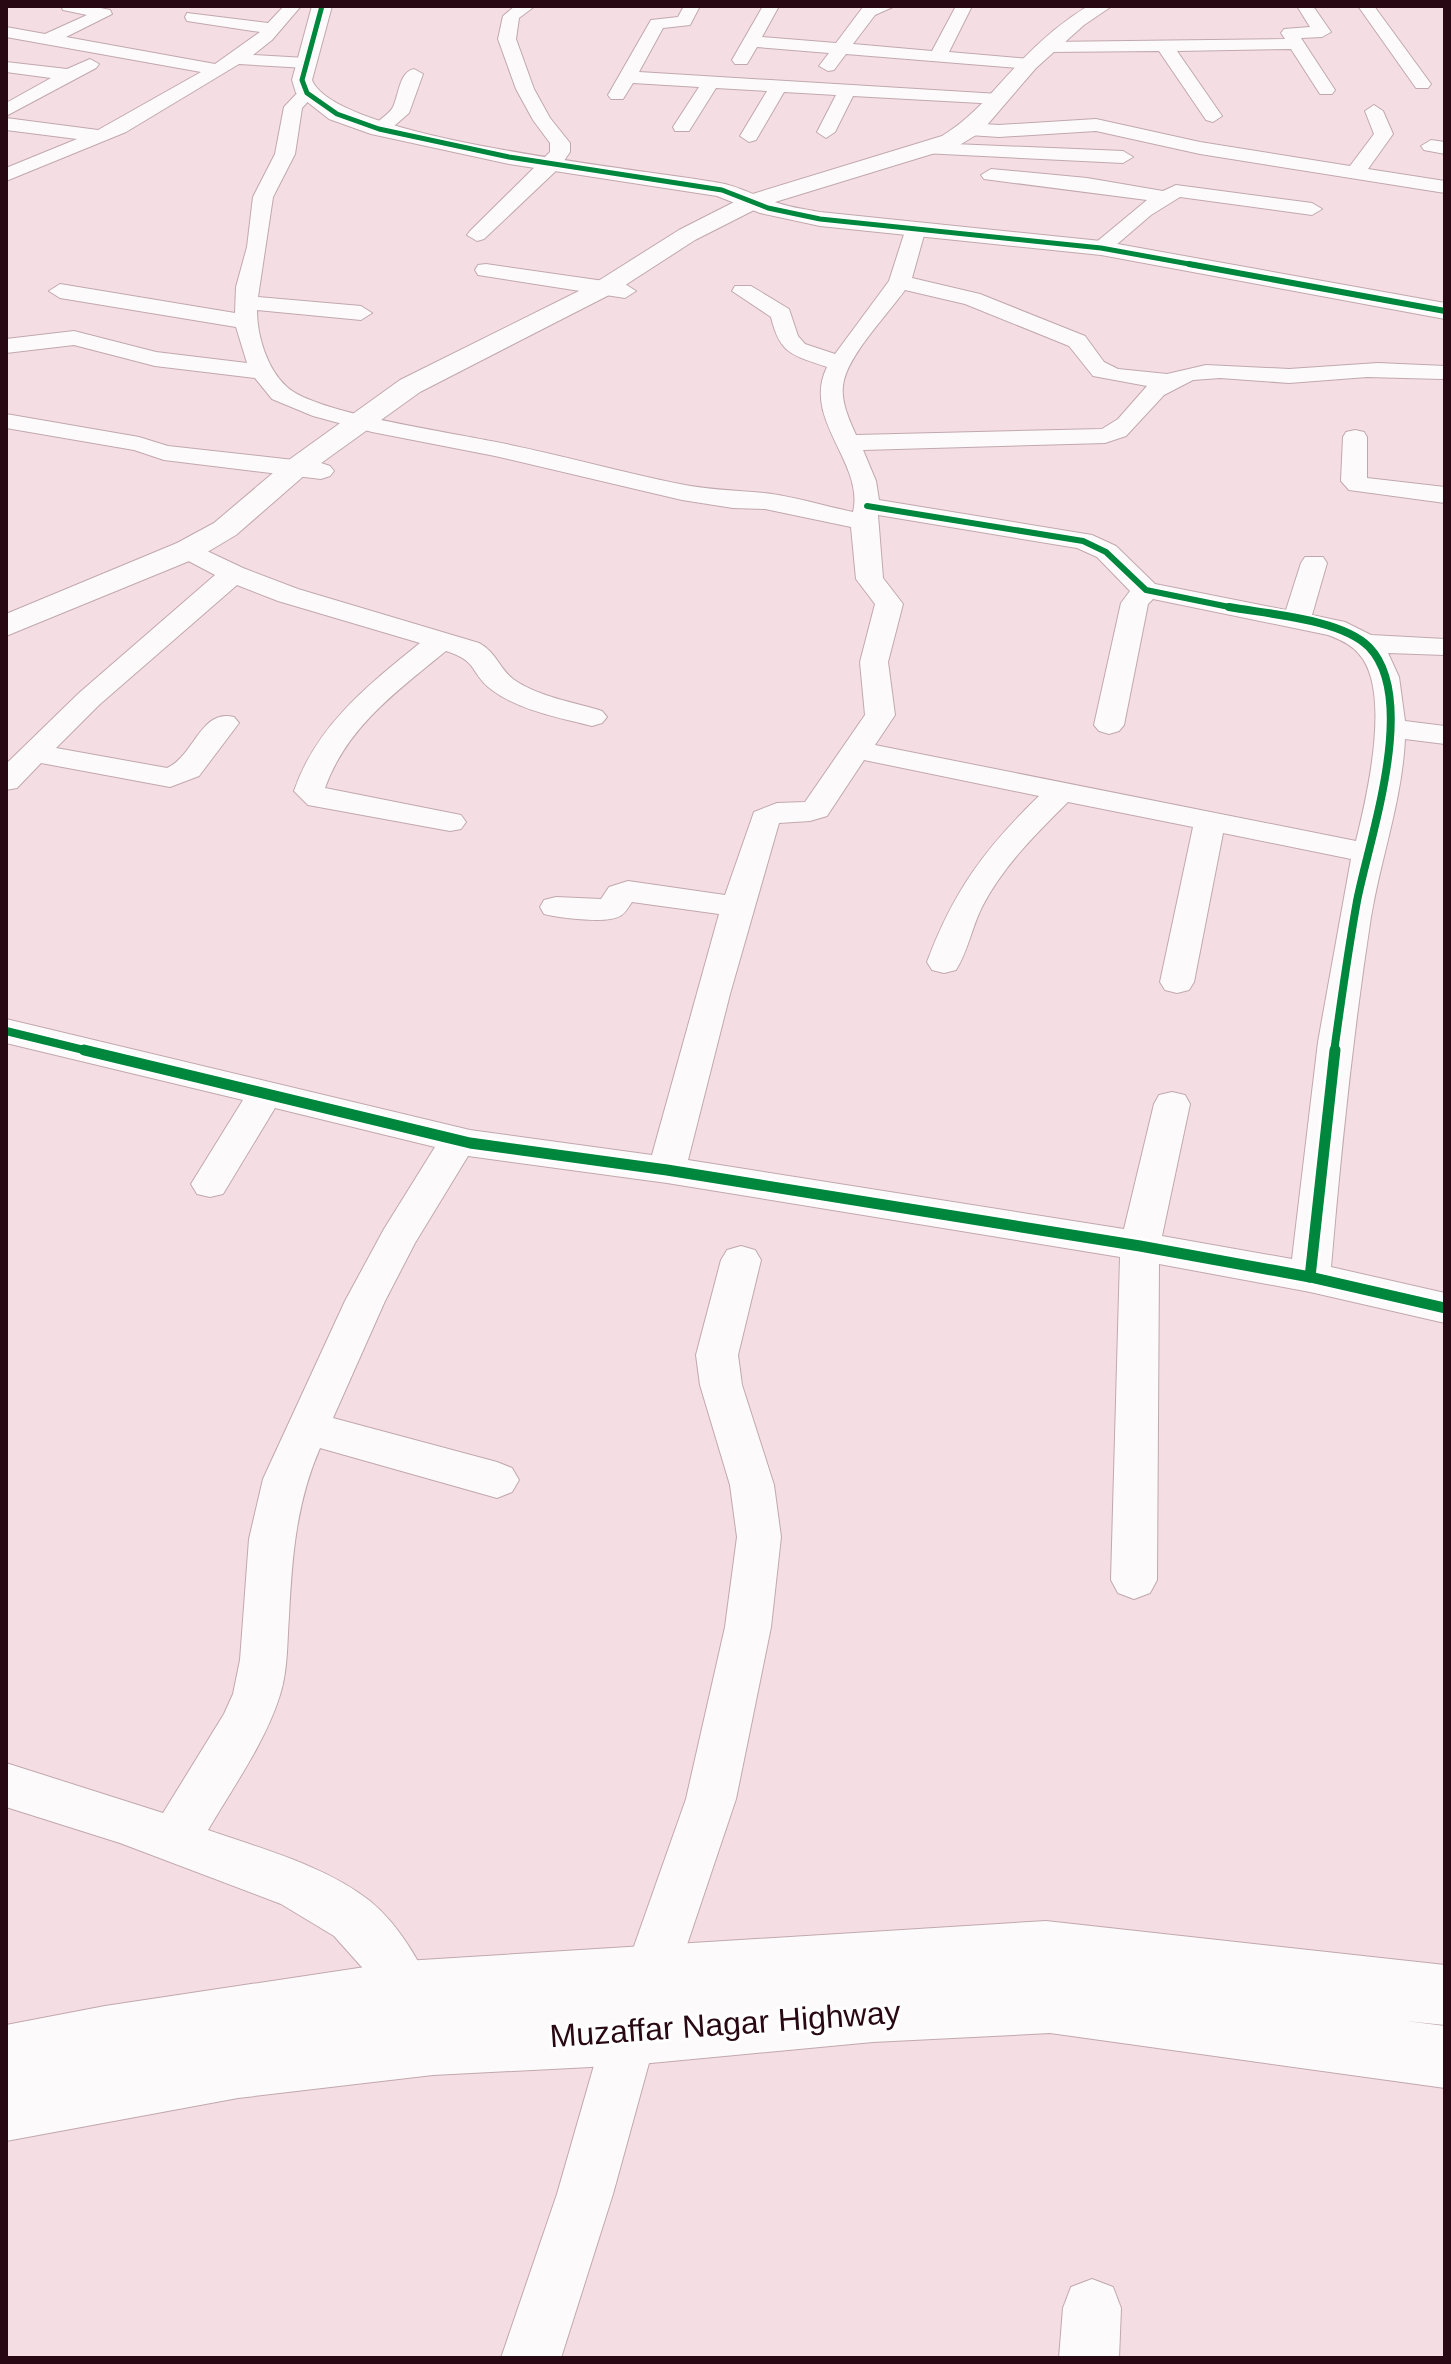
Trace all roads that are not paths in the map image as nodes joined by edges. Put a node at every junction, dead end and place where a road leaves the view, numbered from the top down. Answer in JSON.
{"nodes":[{"id":1,"x":69,"y":6,"type":"edge"},
{"id":2,"x":293,"y":6,"type":"edge"},
{"id":3,"x":322,"y":6,"type":"edge"},
{"id":4,"x":527,"y":6,"type":"edge"},
{"id":5,"x":692,"y":6,"type":"edge"},
{"id":6,"x":771,"y":6,"type":"edge"},
{"id":7,"x":887,"y":6,"type":"edge"},
{"id":8,"x":964,"y":6,"type":"edge"},
{"id":9,"x":1102,"y":6,"type":"edge"},
{"id":10,"x":1305,"y":6,"type":"edge"},
{"id":11,"x":1366,"y":6,"type":"edge"},
{"id":12,"x":193,"y":17,"type":"dead end"},
{"id":13,"x":272,"y":29,"type":"junction"},
{"id":14,"x":6,"y":32,"type":"edge"},
{"id":15,"x":48,"y":39,"type":"junction"},
{"id":16,"x":750,"y":41,"type":"junction"},
{"id":17,"x":1296,"y":44,"type":"junction"},
{"id":18,"x":1164,"y":45,"type":"junction"},
{"id":19,"x":1048,"y":47,"type":"junction"},
{"id":20,"x":841,"y":48,"type":"junction"},
{"id":21,"x":236,"y":59,"type":"junction"},
{"id":22,"x":306,"y":63,"type":"junction"},
{"id":23,"x":90,"y":64,"type":"dead end"},
{"id":24,"x":1029,"y":64,"type":"junction"},
{"id":25,"x":6,"y":67,"type":"edge"},
{"id":26,"x":218,"y":70,"type":"junction"},
{"id":27,"x":925,"y":71,"type":"junction"},
{"id":28,"x":414,"y":74,"type":"dead end"},
{"id":29,"x":70,"y":75,"type":"junction"},
{"id":30,"x":628,"y":77,"type":"junction"},
{"id":31,"x":731,"y":81,"type":"junction"},
{"id":32,"x":710,"y":83,"type":"junction"},
{"id":33,"x":1422,"y":84,"type":"dead end"},
{"id":34,"x":779,"y":85,"type":"junction"},
{"id":35,"x":6,"y":88,"type":"edge"},
{"id":36,"x":812,"y":88,"type":"junction"},
{"id":37,"x":847,"y":90,"type":"junction"},
{"id":38,"x":1326,"y":90,"type":"dead end"},
{"id":39,"x":39,"y":92,"type":"junction"},
{"id":40,"x":307,"y":93,"type":"junction"},
{"id":41,"x":615,"y":98,"type":"dead end"},
{"id":42,"x":999,"y":99,"type":"junction"},
{"id":43,"x":6,"y":110,"type":"edge"},
{"id":44,"x":1374,"y":111,"type":"dead end"},
{"id":45,"x":1213,"y":116,"type":"dead end"},
{"id":46,"x":6,"y":124,"type":"edge"},
{"id":47,"x":682,"y":127,"type":"dead end"},
{"id":48,"x":379,"y":129,"type":"junction"},
{"id":49,"x":969,"y":129,"type":"junction"},
{"id":50,"x":826,"y":132,"type":"dead end"},
{"id":51,"x":99,"y":136,"type":"junction"},
{"id":52,"x":749,"y":136,"type":"dead end"},
{"id":53,"x":930,"y":149,"type":"junction"},
{"id":54,"x":1123,"y":157,"type":"dead end"},
{"id":55,"x":552,"y":164,"type":"junction"},
{"id":56,"x":1355,"y":173,"type":"junction"},
{"id":57,"x":6,"y":175,"type":"edge"},
{"id":58,"x":991,"y":175,"type":"dead end"},
{"id":59,"x":1445,"y":187,"type":"edge"},
{"id":60,"x":1165,"y":197,"type":"junction"},
{"id":61,"x":761,"y":204,"type":"junction"},
{"id":62,"x":1312,"y":209,"type":"dead end"},
{"id":63,"x":916,"y":228,"type":"junction"},
{"id":64,"x":477,"y":235,"type":"dead end"},
{"id":65,"x":1101,"y":248,"type":"junction"},
{"id":66,"x":486,"y":270,"type":"dead end"},
{"id":67,"x":900,"y":282,"type":"junction"},
{"id":68,"x":614,"y":290,"type":"junction"},
{"id":69,"x":60,"y":291,"type":"dead end"},
{"id":70,"x":743,"y":291,"type":"dead end"},
{"id":71,"x":1445,"y":311,"type":"edge"},
{"id":72,"x":246,"y":312,"type":"junction"},
{"id":73,"x":361,"y":313,"type":"dead end"},
{"id":74,"x":11,"y":321,"type":"dead end"},
{"id":75,"x":30,"y":342,"type":"junction"},
{"id":76,"x":6,"y":346,"type":"edge"},
{"id":77,"x":840,"y":364,"type":"junction"},
{"id":78,"x":262,"y":372,"type":"junction"},
{"id":79,"x":1442,"y":372,"type":"dead end"},
{"id":80,"x":1167,"y":381,"type":"junction"},
{"id":81,"x":6,"y":421,"type":"edge"},
{"id":82,"x":370,"y":424,"type":"junction"},
{"id":83,"x":1355,"y":437,"type":"dead end"},
{"id":84,"x":849,"y":443,"type":"junction"},
{"id":85,"x":308,"y":469,"type":"junction"},
{"id":86,"x":1445,"y":495,"type":"edge"},
{"id":87,"x":865,"y":514,"type":"junction"},
{"id":88,"x":195,"y":554,"type":"junction"},
{"id":89,"x":1314,"y":563,"type":"dead end"},
{"id":90,"x":233,"y":574,"type":"junction"},
{"id":91,"x":1146,"y":590,"type":"junction"},
{"id":92,"x":1296,"y":621,"type":"junction"},
{"id":93,"x":6,"y":626,"type":"edge"},
{"id":94,"x":441,"y":641,"type":"junction"},
{"id":95,"x":6,"y":642,"type":"edge"},
{"id":96,"x":1367,"y":643,"type":"junction"},
{"id":97,"x":1445,"y":647,"type":"edge"},
{"id":98,"x":592,"y":717,"type":"dead end"},
{"id":99,"x":224,"y":723,"type":"dead end"},
{"id":100,"x":1109,"y":725,"type":"dead end"},
{"id":101,"x":1389,"y":728,"type":"junction"},
{"id":102,"x":1445,"y":735,"type":"edge"},
{"id":103,"x":857,"y":750,"type":"junction"},
{"id":104,"x":34,"y":753,"type":"junction"},
{"id":105,"x":6,"y":781,"type":"edge"},
{"id":106,"x":1062,"y":790,"type":"junction"},
{"id":107,"x":1210,"y":819,"type":"junction"},
{"id":108,"x":450,"y":822,"type":"dead end"},
{"id":109,"x":1370,"y":853,"type":"junction"},
{"id":110,"x":556,"y":907,"type":"dead end"},
{"id":111,"x":737,"y":907,"type":"junction"},
{"id":112,"x":944,"y":962,"type":"dead end"},
{"id":113,"x":1177,"y":982,"type":"dead end"},
{"id":114,"x":6,"y":1031,"type":"edge"},
{"id":115,"x":265,"y":1094,"type":"junction"},
{"id":116,"x":1172,"y":1104,"type":"dead end"},
{"id":117,"x":459,"y":1140,"type":"junction"},
{"id":118,"x":667,"y":1170,"type":"junction"},
{"id":119,"x":210,"y":1184,"type":"dead end"},
{"id":120,"x":1140,"y":1246,"type":"junction"},
{"id":121,"x":741,"y":1260,"type":"dead end"},
{"id":122,"x":1310,"y":1277,"type":"junction"},
{"id":123,"x":1445,"y":1308,"type":"edge"},
{"id":124,"x":307,"y":1428,"type":"junction"},
{"id":125,"x":497,"y":1480,"type":"dead end"},
{"id":126,"x":1134,"y":1580,"type":"dead end"},
{"id":127,"x":6,"y":1785,"type":"edge"},
{"id":128,"x":174,"y":1840,"type":"junction"},
{"id":129,"x":650,"y":1974,"type":"junction"},
{"id":130,"x":405,"y":1991,"type":"junction"},
{"id":131,"x":1445,"y":1995,"type":"edge"},
{"id":132,"x":630,"y":2034,"type":"junction"},
{"id":133,"x":433,"y":2044,"type":"junction"},
{"id":134,"x":6,"y":2056,"type":"edge"},
{"id":135,"x":1445,"y":2057,"type":"edge"},
{"id":136,"x":6,"y":2109,"type":"edge"},
{"id":137,"x":531,"y":2358,"type":"edge"}],
"edges":[{"from":1,"to":15,"type":"street"},
{"from":2,"to":13,"type":"street"},
{"from":3,"to":22,"type":"main road"},
{"from":4,"to":55,"type":"street"},
{"from":5,"to":30,"type":"street"},
{"from":6,"to":16,"type":"street"},
{"from":7,"to":20,"type":"street"},
{"from":8,"to":27,"type":"street"},
{"from":9,"to":19,"type":"main road"},
{"from":10,"to":17,"type":"street"},
{"from":11,"to":33,"type":"street"},
{"from":12,"to":13,"type":"street"},
{"from":13,"to":21,"type":"street"},
{"from":14,"to":15,"type":"street"},
{"from":15,"to":26,"type":"street"},
{"from":16,"to":20,"type":"street"},
{"from":16,"to":31,"type":"street"},
{"from":17,"to":18,"type":"street"},
{"from":17,"to":38,"type":"street"},
{"from":18,"to":19,"type":"street"},
{"from":18,"to":45,"type":"street"},
{"from":19,"to":24,"type":"main road"},
{"from":20,"to":27,"type":"street"},
{"from":20,"to":36,"type":"street"},
{"from":21,"to":22,"type":"street"},
{"from":21,"to":26,"type":"street"},
{"from":22,"to":40,"type":"main road"},
{"from":23,"to":29,"type":"street"},
{"from":24,"to":27,"type":"street"},
{"from":24,"to":42,"type":"main road"},
{"from":25,"to":29,"type":"street"},
{"from":26,"to":51,"type":"street"},
{"from":27,"to":37,"type":"street"},
{"from":27,"to":42,"type":"street"},
{"from":28,"to":48,"type":"street"},
{"from":29,"to":39,"type":"street"},
{"from":30,"to":32,"type":"street"},
{"from":30,"to":41,"type":"street"},
{"from":31,"to":32,"type":"street"},
{"from":31,"to":34,"type":"street"},
{"from":32,"to":47,"type":"street"},
{"from":34,"to":36,"type":"street"},
{"from":34,"to":52,"type":"street"},
{"from":35,"to":39,"type":"street"},
{"from":36,"to":37,"type":"street"},
{"from":37,"to":50,"type":"street"},
{"from":39,"to":43,"type":"street"},
{"from":40,"to":48,"type":"main road"},
{"from":40,"to":72,"type":"street"},
{"from":42,"to":49,"type":"main road"},
{"from":44,"to":56,"type":"street"},
{"from":46,"to":51,"type":"street"},
{"from":48,"to":55,"type":"main road"},
{"from":49,"to":53,"type":"main road"},
{"from":49,"to":56,"type":"street"},
{"from":51,"to":57,"type":"street"},
{"from":53,"to":54,"type":"street"},
{"from":53,"to":61,"type":"main road"},
{"from":55,"to":61,"type":"main road"},
{"from":55,"to":64,"type":"street"},
{"from":56,"to":59,"type":"street"},
{"from":58,"to":60,"type":"street"},
{"from":60,"to":62,"type":"street"},
{"from":60,"to":65,"type":"street"},
{"from":61,"to":63,"type":"main road"},
{"from":61,"to":68,"type":"main road"},
{"from":63,"to":65,"type":"main road"},
{"from":63,"to":67,"type":"street"},
{"from":65,"to":71,"type":"main road"},
{"from":66,"to":68,"type":"street"},
{"from":67,"to":77,"type":"street"},
{"from":67,"to":80,"type":"street"},
{"from":68,"to":82,"type":"main road"},
{"from":69,"to":72,"type":"street"},
{"from":70,"to":77,"type":"street"},
{"from":72,"to":73,"type":"street"},
{"from":72,"to":78,"type":"street"},
{"from":74,"to":75,"type":"street"},
{"from":75,"to":76,"type":"street"},
{"from":75,"to":78,"type":"street"},
{"from":77,"to":84,"type":"street"},
{"from":78,"to":82,"type":"street"},
{"from":79,"to":80,"type":"street"},
{"from":80,"to":84,"type":"street"},
{"from":81,"to":85,"type":"street"},
{"from":82,"to":85,"type":"main road"},
{"from":82,"to":87,"type":"street"},
{"from":83,"to":86,"type":"street"},
{"from":84,"to":87,"type":"street"},
{"from":85,"to":88,"type":"main road"},
{"from":87,"to":91,"type":"street"},
{"from":87,"to":103,"type":"street"},
{"from":88,"to":90,"type":"street"},
{"from":88,"to":93,"type":"main road"},
{"from":88,"to":95,"type":"main road"},
{"from":89,"to":92,"type":"street"},
{"from":90,"to":94,"type":"street"},
{"from":90,"to":104,"type":"street"},
{"from":91,"to":92,"type":"street"},
{"from":91,"to":100,"type":"street"},
{"from":92,"to":96,"type":"street"},
{"from":94,"to":98,"type":"street"},
{"from":94,"to":108,"type":"street"},
{"from":96,"to":97,"type":"street"},
{"from":96,"to":101,"type":"street"},
{"from":99,"to":104,"type":"street"},
{"from":101,"to":102,"type":"street"},
{"from":101,"to":109,"type":"street"},
{"from":103,"to":106,"type":"street"},
{"from":103,"to":111,"type":"street"},
{"from":104,"to":105,"type":"street"},
{"from":106,"to":107,"type":"street"},
{"from":106,"to":112,"type":"street"},
{"from":107,"to":109,"type":"street"},
{"from":107,"to":113,"type":"street"},
{"from":109,"to":122,"type":"street"},
{"from":110,"to":111,"type":"street"},
{"from":111,"to":118,"type":"street"},
{"from":114,"to":115,"type":"street"},
{"from":115,"to":117,"type":"street"},
{"from":115,"to":119,"type":"street"},
{"from":116,"to":120,"type":"street"},
{"from":117,"to":118,"type":"street"},
{"from":117,"to":124,"type":"street"},
{"from":118,"to":120,"type":"street"},
{"from":120,"to":122,"type":"street"},
{"from":120,"to":126,"type":"street"},
{"from":121,"to":129,"type":"street"},
{"from":122,"to":123,"type":"street"},
{"from":124,"to":125,"type":"street"},
{"from":124,"to":128,"type":"street"},
{"from":127,"to":128,"type":"street"},
{"from":128,"to":130,"type":"street"},
{"from":129,"to":130,"type":"main road","name":"Muzaffar Nagar Highway"},
{"from":129,"to":131,"type":"main road","name":"Muzaffar Nagar Highway"},
{"from":129,"to":132,"type":"street"},
{"from":130,"to":133,"type":"street"},
{"from":130,"to":134,"type":"main road","name":"Muzaffar Nagar Highway"},
{"from":132,"to":133,"type":"main road","name":"Muzaffar Nagar Highway"},
{"from":132,"to":135,"type":"main road","name":"Muzaffar Nagar Highway"},
{"from":132,"to":137,"type":"street"},
{"from":133,"to":136,"type":"main road","name":"Muzaffar Nagar Highway"}]}
